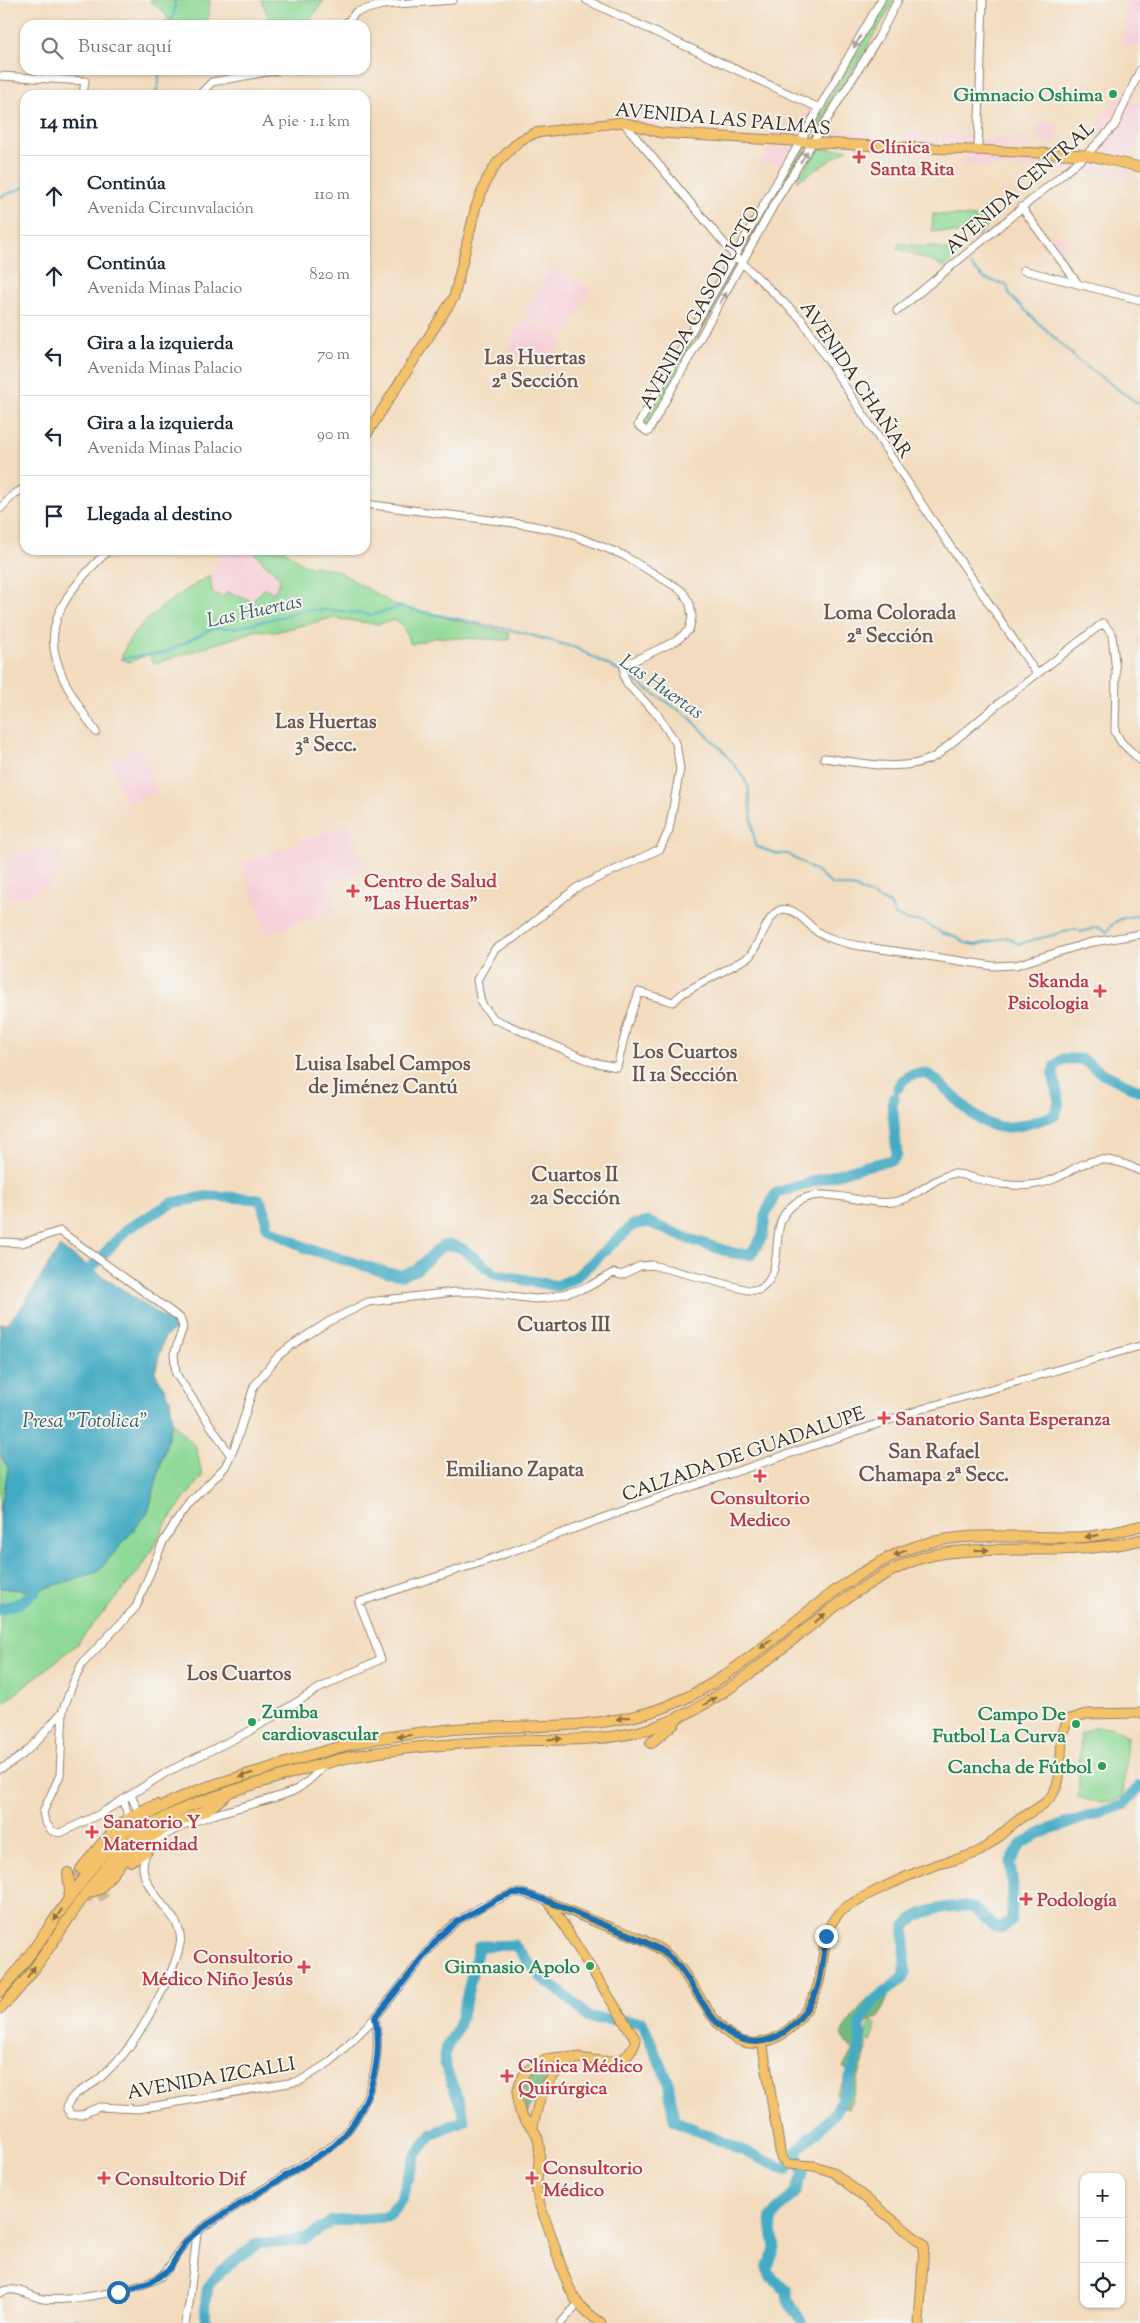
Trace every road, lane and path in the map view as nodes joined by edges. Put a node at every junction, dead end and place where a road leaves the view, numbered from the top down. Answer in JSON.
{"nodes":[{"id":1,"x":453,"y":0,"type":"edge"},
{"id":2,"x":586,"y":0,"type":"edge"},
{"id":3,"x":881,"y":0,"type":"edge"},
{"id":4,"x":898,"y":0,"type":"edge"},
{"id":5,"x":983,"y":0,"type":"edge"},
{"id":6,"x":350,"y":20,"type":"edge"},
{"id":7,"x":1140,"y":70,"type":"edge"},
{"id":8,"x":250,"y":75,"type":"edge"},
{"id":9,"x":0,"y":76,"type":"edge"},
{"id":10,"x":84,"y":90,"type":"edge"},
{"id":11,"x":204,"y":90,"type":"edge"},
{"id":12,"x":819,"y":108,"type":"junction"},
{"id":13,"x":623,"y":122,"type":"junction"},
{"id":14,"x":800,"y":141,"type":"junction"},
{"id":15,"x":814,"y":142,"type":"junction"},
{"id":16,"x":978,"y":150,"type":"junction"},
{"id":17,"x":1086,"y":154,"type":"junction"},
{"id":18,"x":1140,"y":167,"type":"edge"},
{"id":19,"x":1021,"y":207,"type":"junction"},
{"id":20,"x":734,"y":255,"type":"junction"},
{"id":21,"x":742,"y":264,"type":"junction"},
{"id":22,"x":1023,"y":270,"type":"dead end"},
{"id":23,"x":1079,"y":285,"type":"junction"},
{"id":24,"x":1140,"y":300,"type":"edge"},
{"id":25,"x":897,"y":311,"type":"dead end"},
{"id":26,"x":370,"y":429,"type":"edge"},
{"id":27,"x":20,"y":491,"type":"edge"},
{"id":28,"x":370,"y":505,"type":"edge"},
{"id":29,"x":0,"y":509,"type":"edge"},
{"id":30,"x":104,"y":555,"type":"edge"},
{"id":31,"x":1036,"y":674,"type":"junction"},
{"id":32,"x":96,"y":732,"type":"dead end"},
{"id":33,"x":824,"y":758,"type":"dead end"},
{"id":34,"x":1140,"y":760,"type":"edge"},
{"id":35,"x":1140,"y":934,"type":"edge"},
{"id":36,"x":1140,"y":1170,"type":"edge"},
{"id":37,"x":0,"y":1242,"type":"edge"},
{"id":38,"x":1140,"y":1346,"type":"edge"},
{"id":39,"x":231,"y":1456,"type":"junction"},
{"id":40,"x":1140,"y":1526,"type":"edge"},
{"id":41,"x":1140,"y":1540,"type":"edge"},
{"id":42,"x":63,"y":1710,"type":"junction"},
{"id":43,"x":1140,"y":1713,"type":"edge"},
{"id":44,"x":679,"y":1718,"type":"junction"},
{"id":45,"x":534,"y":1726,"type":"junction"},
{"id":46,"x":452,"y":1730,"type":"junction"},
{"id":47,"x":536,"y":1740,"type":"junction"},
{"id":48,"x":651,"y":1743,"type":"dead end"},
{"id":49,"x":453,"y":1744,"type":"junction"},
{"id":50,"x":325,"y":1764,"type":"junction"},
{"id":51,"x":0,"y":1769,"type":"edge"},
{"id":52,"x":232,"y":1791,"type":"junction"},
{"id":53,"x":131,"y":1795,"type":"junction"},
{"id":54,"x":124,"y":1800,"type":"junction"},
{"id":55,"x":170,"y":1803,"type":"junction"},
{"id":56,"x":138,"y":1811,"type":"junction"},
{"id":57,"x":189,"y":1817,"type":"junction"},
{"id":58,"x":128,"y":1818,"type":"junction"},
{"id":59,"x":175,"y":1829,"type":"junction"},
{"id":60,"x":148,"y":1851,"type":"junction"},
{"id":61,"x":81,"y":1869,"type":"tunnel mouth"},
{"id":62,"x":68,"y":1874,"type":"dead end"},
{"id":63,"x":108,"y":1889,"type":"tunnel mouth"},
{"id":64,"x":87,"y":1892,"type":"junction"},
{"id":65,"x":68,"y":1899,"type":"junction"},
{"id":66,"x":548,"y":1902,"type":"junction"},
{"id":67,"x":0,"y":1992,"type":"edge"},
{"id":68,"x":0,"y":2009,"type":"edge"},
{"id":69,"x":375,"y":2018,"type":"junction"},
{"id":70,"x":762,"y":2041,"type":"junction"},
{"id":71,"x":579,"y":2057,"type":"junction"},
{"id":72,"x":533,"y":2127,"type":"junction"},
{"id":73,"x":197,"y":2233,"type":"junction"},
{"id":74,"x":0,"y":2293,"type":"edge"},
{"id":75,"x":578,"y":2304,"type":"junction"},
{"id":76,"x":185,"y":2323,"type":"edge"},
{"id":77,"x":561,"y":2323,"type":"edge"},
{"id":78,"x":601,"y":2323,"type":"edge"},
{"id":79,"x":919,"y":2323,"type":"edge"}],
"edges":[{"from":1,"to":6,"type":"street"},
{"from":2,"to":12,"type":"street"},
{"from":3,"to":12,"type":"street","name":"AVENIDA GASODUCTO","one_way":true},
{"from":4,"to":15,"type":"street","name":"AVENIDA GASODUCTO"},
{"from":5,"to":16,"type":"street"},
{"from":7,"to":17,"type":"street","name":"AVENIDA CENTRAL"},
{"from":8,"to":11,"type":"street"},
{"from":9,"to":10,"type":"street"},
{"from":12,"to":14,"type":"street","name":"AVENIDA GASODUCTO"},
{"from":13,"to":14,"type":"main road","name":"AVENIDA LAS PALMAS"},
{"from":13,"to":20,"type":"street","name":"AVENIDA CHAÑAR"},
{"from":13,"to":26,"type":"main road","name":"AVENIDA LAS PALMAS"},
{"from":14,"to":15,"type":"main road","name":"AVENIDA LAS PALMAS"},
{"from":14,"to":20,"type":"street","name":"AVENIDA GASODUCTO"},
{"from":15,"to":16,"type":"main road","name":"AVENIDA LAS PALMAS"},
{"from":21,"to":15,"type":"street","name":"AVENIDA GASODUCTO","one_way":true},
{"from":16,"to":17,"type":"main road","name":"AVENIDA LAS PALMAS"},
{"from":17,"to":18,"type":"main road","name":"AVENIDA LAS PALMAS"},
{"from":17,"to":19,"type":"street","name":"AVENIDA CENTRAL"},
{"from":19,"to":23,"type":"street"},
{"from":19,"to":25,"type":"street","name":"AVENIDA CENTRAL"},
{"from":20,"to":21,"type":"street","name":"AVENIDA CHAÑAR"},
{"from":20,"to":21,"type":"street","name":"AVENIDA GASODUCTO","one_way":true},
{"from":21,"to":31,"type":"street","name":"AVENIDA CHAÑAR"},
{"from":22,"to":23,"type":"street"},
{"from":23,"to":24,"type":"street"},
{"from":27,"to":29,"type":"street"},
{"from":28,"to":35,"type":"street"},
{"from":30,"to":32,"type":"street"},
{"from":31,"to":33,"type":"street"},
{"from":31,"to":34,"type":"street"},
{"from":36,"to":39,"type":"street"},
{"from":37,"to":39,"type":"street"},
{"from":38,"to":53,"type":"street","name":"CALZADA DE GUADALUPE"},
{"from":39,"to":42,"type":"street"},
{"from":40,"to":45,"type":"highway","one_way":true},
{"from":44,"to":41,"type":"highway","one_way":true},
{"from":42,"to":51,"type":"street"},
{"from":42,"to":54,"type":"street"},
{"from":43,"to":70,"type":"main road"},
{"from":47,"to":44,"type":"highway","one_way":true},
{"from":44,"to":48,"type":"highway"},
{"from":45,"to":46,"type":"highway"},
{"from":45,"to":47,"type":"highway"},
{"from":46,"to":49,"type":"highway"},
{"from":46,"to":55,"type":"highway","one_way":true},
{"from":47,"to":49,"type":"highway"},
{"from":49,"to":50,"type":"highway"},
{"from":50,"to":52,"type":"highway"},
{"from":50,"to":59,"type":"street"},
{"from":52,"to":57,"type":"highway"},
{"from":52,"to":64,"type":"highway"},
{"from":53,"to":54,"type":"street"},
{"from":53,"to":56,"type":"street"},
{"from":54,"to":58,"type":"street"},
{"from":55,"to":56,"type":"highway"},
{"from":55,"to":65,"type":"highway"},
{"from":56,"to":58,"type":"highway"},
{"from":57,"to":59,"type":"main road"},
{"from":57,"to":64,"type":"highway"},
{"from":58,"to":61,"type":"highway"},
{"from":59,"to":60,"type":"street"},
{"from":60,"to":63,"type":"highway"},
{"from":60,"to":69,"type":"street","name":"AVENIDA IZCALLI"},
{"from":62,"to":65,"type":"highway"},
{"from":68,"to":64,"type":"highway","one_way":true},
{"from":65,"to":67,"type":"highway","one_way":true},
{"from":66,"to":69,"type":"street"},
{"from":66,"to":70,"type":"main road"},
{"from":66,"to":71,"type":"main road"},
{"from":69,"to":73,"type":"street"},
{"from":70,"to":79,"type":"main road"},
{"from":71,"to":72,"type":"main road"},
{"from":71,"to":72,"type":"main road"},
{"from":72,"to":75,"type":"main road"},
{"from":73,"to":74,"type":"street"},
{"from":73,"to":76,"type":"street"},
{"from":75,"to":77,"type":"street"},
{"from":75,"to":78,"type":"main road"}]}
